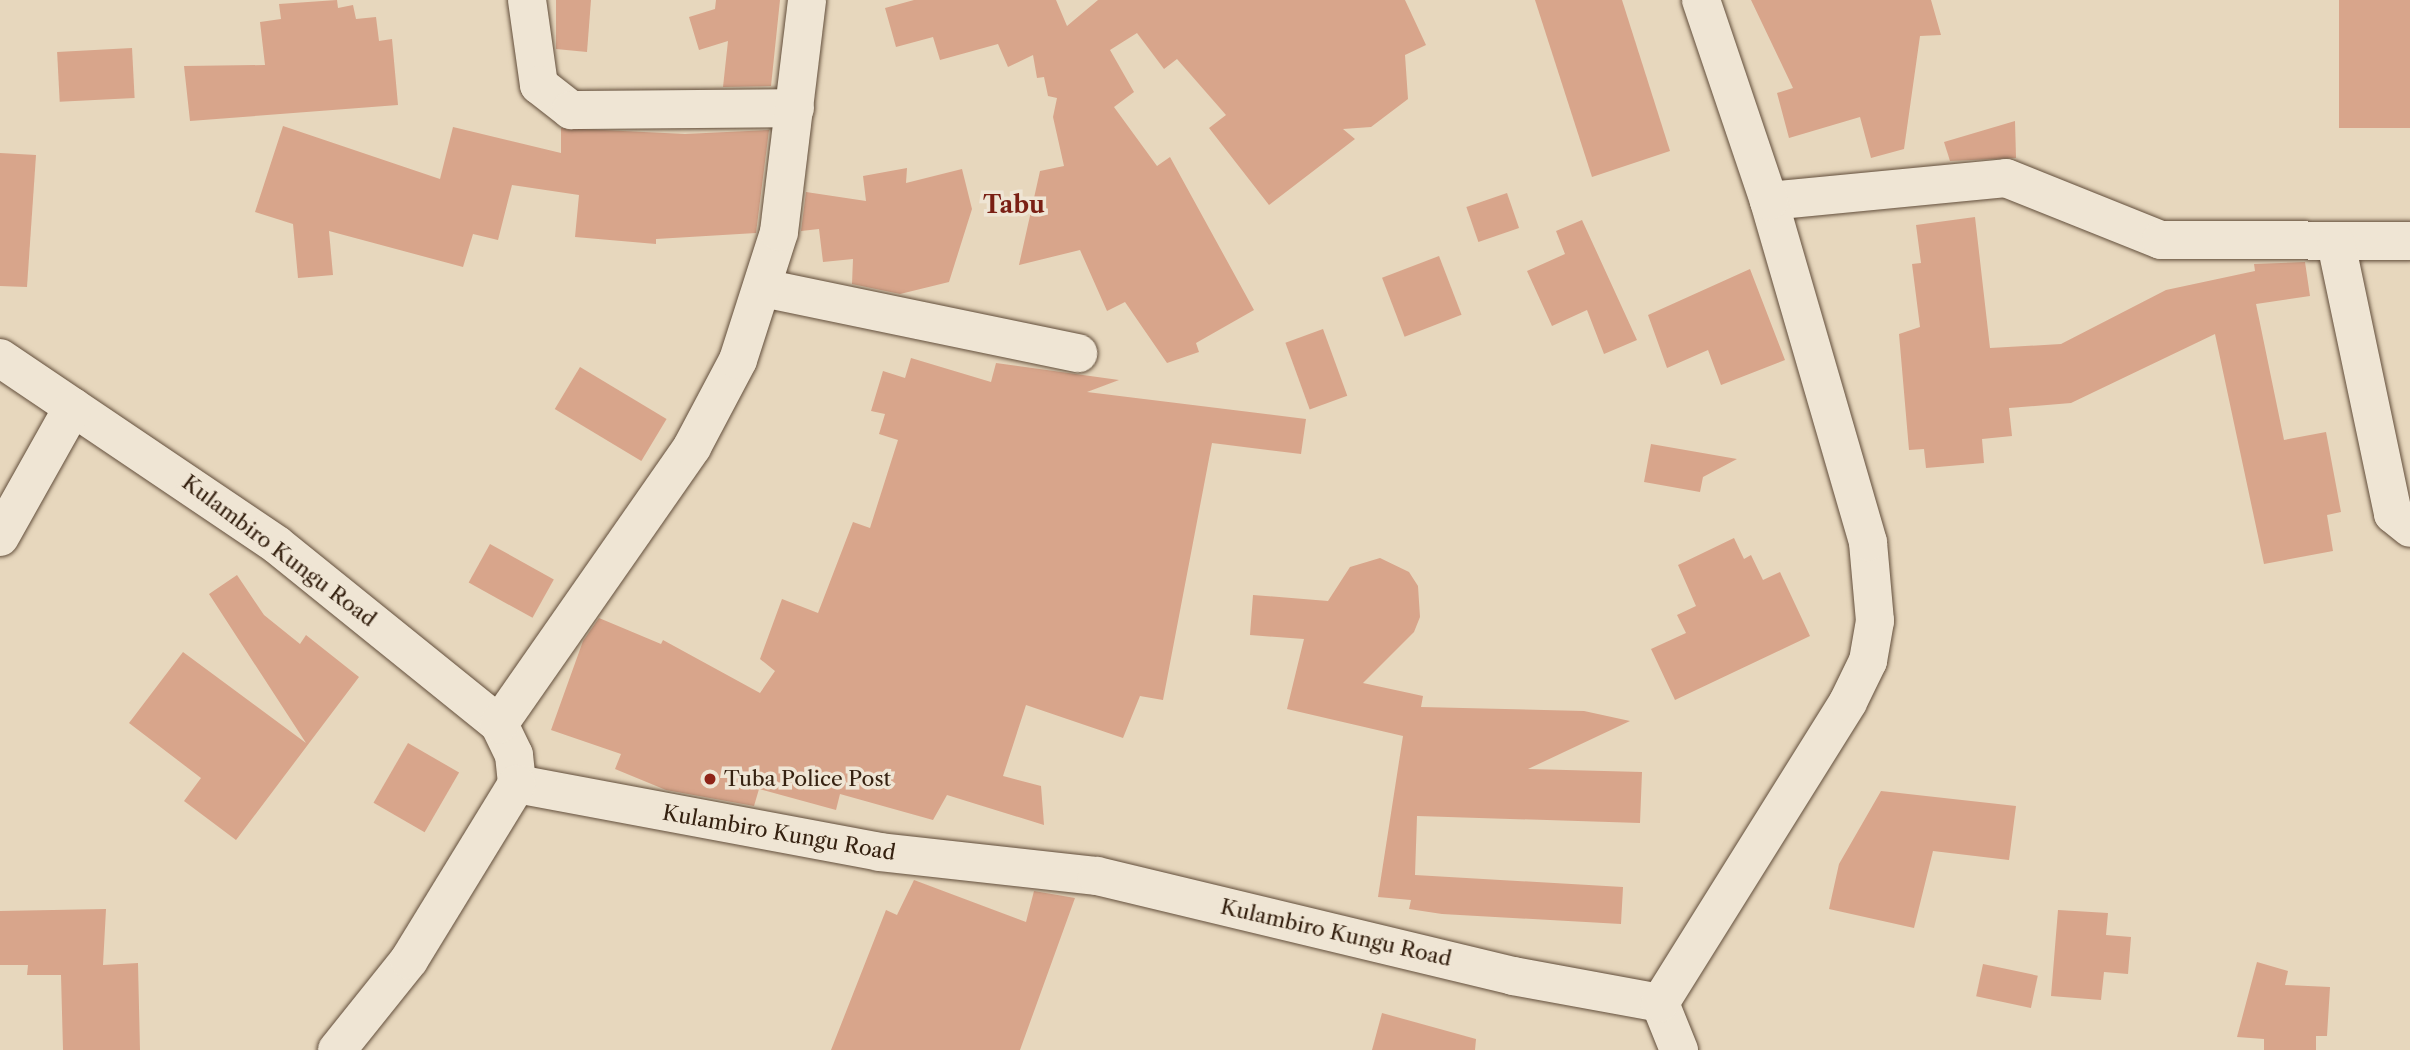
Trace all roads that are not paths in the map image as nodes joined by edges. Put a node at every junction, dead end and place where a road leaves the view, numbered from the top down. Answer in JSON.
{"nodes":[{"id":1,"x":527,"y":0,"type":"edge"},
{"id":2,"x":807,"y":0,"type":"edge"},
{"id":3,"x":1701,"y":0,"type":"edge"},
{"id":4,"x":795,"y":108,"type":"junction"},
{"id":5,"x":1769,"y":201,"type":"junction"},
{"id":6,"x":2410,"y":241,"type":"edge"},
{"id":7,"x":2336,"y":243,"type":"junction"},
{"id":8,"x":763,"y":288,"type":"junction"},
{"id":9,"x":1078,"y":353,"type":"dead end"},
{"id":10,"x":0,"y":358,"type":"edge"},
{"id":11,"x":73,"y":407,"type":"junction"},
{"id":12,"x":2410,"y":528,"type":"edge"},
{"id":13,"x":0,"y":537,"type":"edge"},
{"id":14,"x":499,"y":724,"type":"junction"},
{"id":15,"x":517,"y":784,"type":"junction"},
{"id":16,"x":1660,"y":1003,"type":"junction"},
{"id":17,"x":337,"y":1050,"type":"edge"},
{"id":18,"x":1679,"y":1050,"type":"edge"}],
"edges":[{"from":1,"to":4,"type":"street"},
{"from":2,"to":4,"type":"street"},
{"from":3,"to":5,"type":"street"},
{"from":4,"to":8,"type":"street"},
{"from":5,"to":7,"type":"street"},
{"from":5,"to":16,"type":"street"},
{"from":6,"to":7,"type":"street"},
{"from":7,"to":12,"type":"street"},
{"from":8,"to":9,"type":"street"},
{"from":8,"to":14,"type":"street"},
{"from":10,"to":11,"type":"street","name":"Kulambiro Kungu Road"},
{"from":11,"to":13,"type":"street"},
{"from":11,"to":14,"type":"street","name":"Kulambiro Kungu Road"},
{"from":14,"to":15,"type":"street","name":"Kulambiro Kungu Road"},
{"from":15,"to":16,"type":"street","name":"Kulambiro Kungu Road"},
{"from":15,"to":17,"type":"street"},
{"from":16,"to":18,"type":"street"}]}
